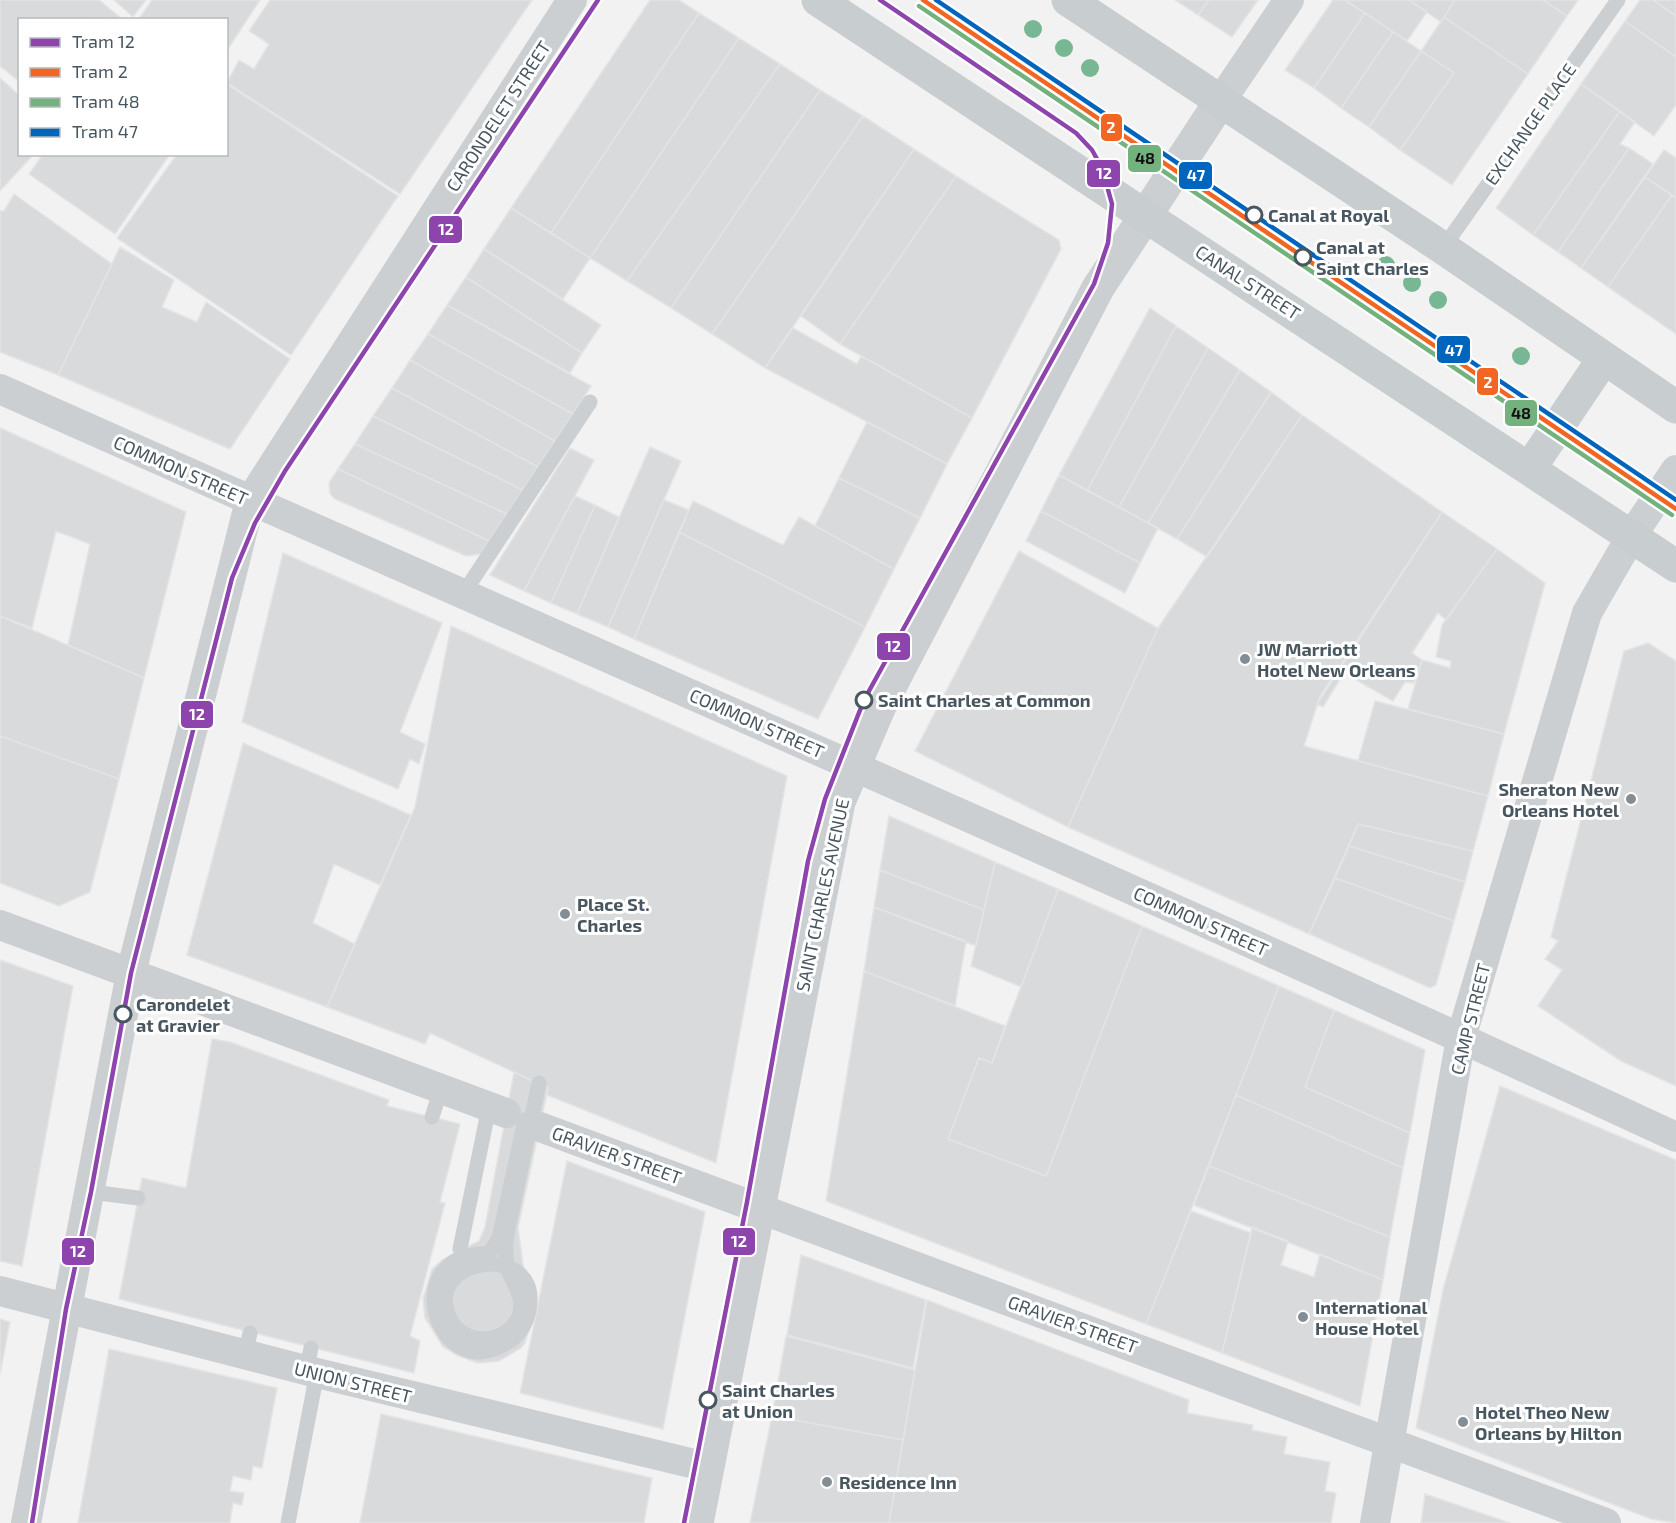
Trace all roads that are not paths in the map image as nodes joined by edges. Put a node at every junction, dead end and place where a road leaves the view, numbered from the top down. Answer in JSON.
{"nodes":[{"id":1,"x":572,"y":0,"type":"edge"},
{"id":2,"x":818,"y":0,"type":"edge"},
{"id":3,"x":1068,"y":0,"type":"edge"},
{"id":4,"x":1289,"y":0,"type":"edge"},
{"id":5,"x":1618,"y":0,"type":"edge"},
{"id":6,"x":1220,"y":102,"type":"junction"},
{"id":7,"x":1145,"y":214,"type":"junction"},
{"id":8,"x":1443,"y":248,"type":"junction"},
{"id":9,"x":1604,"y":358,"type":"junction"},
{"id":10,"x":0,"y":389,"type":"edge"},
{"id":11,"x":590,"y":402,"type":"dead end"},
{"id":12,"x":1676,"y":407,"type":"edge"},
{"id":13,"x":1530,"y":468,"type":"junction"},
{"id":14,"x":1676,"y":470,"type":"edge"},
{"id":15,"x":250,"y":501,"type":"junction"},
{"id":16,"x":1632,"y":536,"type":"junction"},
{"id":17,"x":1676,"y":566,"type":"edge"},
{"id":18,"x":463,"y":594,"type":"junction"},
{"id":19,"x":853,"y":765,"type":"junction"},
{"id":20,"x":0,"y":925,"type":"edge"},
{"id":21,"x":131,"y":974,"type":"junction"},
{"id":22,"x":1461,"y":1038,"type":"junction"},
{"id":23,"x":539,"y":1083,"type":"dead end"},
{"id":24,"x":441,"y":1089,"type":"junction"},
{"id":25,"x":432,"y":1117,"type":"dead end"},
{"id":26,"x":515,"y":1117,"type":"junction"},
{"id":27,"x":1676,"y":1137,"type":"edge"},
{"id":28,"x":91,"y":1192,"type":"junction"},
{"id":29,"x":138,"y":1198,"type":"dead end"},
{"id":30,"x":759,"y":1207,"type":"junction"},
{"id":31,"x":460,"y":1249,"type":"dead end"},
{"id":32,"x":487,"y":1259,"type":"junction"},
{"id":33,"x":0,"y":1291,"type":"edge"},
{"id":34,"x":66,"y":1308,"type":"junction"},
{"id":35,"x":311,"y":1364,"type":"junction"},
{"id":36,"x":1391,"y":1442,"type":"junction"},
{"id":37,"x":707,"y":1467,"type":"junction"},
{"id":38,"x":26,"y":1523,"type":"edge"},
{"id":39,"x":288,"y":1523,"type":"edge"},
{"id":40,"x":697,"y":1523,"type":"edge"},
{"id":41,"x":1375,"y":1523,"type":"edge"},
{"id":42,"x":1606,"y":1523,"type":"edge"}],
"edges":[{"from":1,"to":15,"type":"street","name":"CARONDELET STREET"},
{"from":2,"to":7,"type":"main road","name":"CANAL STREET"},
{"from":3,"to":6,"type":"main road"},
{"from":4,"to":6,"type":"street"},
{"from":5,"to":8,"type":"lane","name":"EXCHANGE PLACE"},
{"from":6,"to":7,"type":"street","name":"SAINT CHARLES AVENUE"},
{"from":6,"to":8,"type":"main road"},
{"from":7,"to":13,"type":"main road","name":"CANAL STREET"},
{"from":7,"to":19,"type":"street","name":"SAINT CHARLES AVENUE"},
{"from":8,"to":9,"type":"main road"},
{"from":9,"to":12,"type":"main road"},
{"from":9,"to":13,"type":"main road"},
{"from":10,"to":15,"type":"street","name":"COMMON STREET"},
{"from":11,"to":18,"type":"lane"},
{"from":13,"to":16,"type":"main road","name":"CANAL STREET"},
{"from":14,"to":16,"type":"street","name":"CAMP STREET"},
{"from":15,"to":18,"type":"street","name":"COMMON STREET"},
{"from":15,"to":21,"type":"street","name":"CARONDELET STREET"},
{"from":16,"to":17,"type":"main road","name":"CANAL STREET"},
{"from":16,"to":22,"type":"street","name":"CAMP STREET"},
{"from":18,"to":19,"type":"street","name":"COMMON STREET"},
{"from":19,"to":22,"type":"street","name":"COMMON STREET"},
{"from":19,"to":30,"type":"street","name":"SAINT CHARLES AVENUE"},
{"from":20,"to":21,"type":"street","name":"GRAVIER STREET"},
{"from":21,"to":24,"type":"street","name":"GRAVIER STREET"},
{"from":21,"to":28,"type":"street","name":"CARONDELET STREET"},
{"from":22,"to":27,"type":"street","name":"COMMON STREET"},
{"from":22,"to":36,"type":"street","name":"CAMP STREET"},
{"from":23,"to":32,"type":"lane"},
{"from":24,"to":25,"type":"lane"},
{"from":24,"to":26,"type":"street","name":"GRAVIER STREET"},
{"from":26,"to":30,"type":"street","name":"GRAVIER STREET"},
{"from":26,"to":31,"type":"lane"},
{"from":26,"to":32,"type":"lane"},
{"from":28,"to":29,"type":"lane"},
{"from":28,"to":34,"type":"street","name":"CARONDELET STREET"},
{"from":30,"to":36,"type":"street","name":"GRAVIER STREET"},
{"from":30,"to":37,"type":"street","name":"SAINT CHARLES AVENUE"},
{"from":32,"to":32,"type":"lane"},
{"from":33,"to":34,"type":"street","name":"UNION STREET"},
{"from":34,"to":35,"type":"street","name":"UNION STREET"},
{"from":34,"to":38,"type":"street","name":"CARONDELET STREET"},
{"from":35,"to":37,"type":"street","name":"UNION STREET"},
{"from":35,"to":39,"type":"lane"},
{"from":36,"to":41,"type":"street","name":"CAMP STREET"},
{"from":36,"to":42,"type":"street","name":"GRAVIER STREET"},
{"from":37,"to":40,"type":"street","name":"SAINT CHARLES AVENUE"}]}
